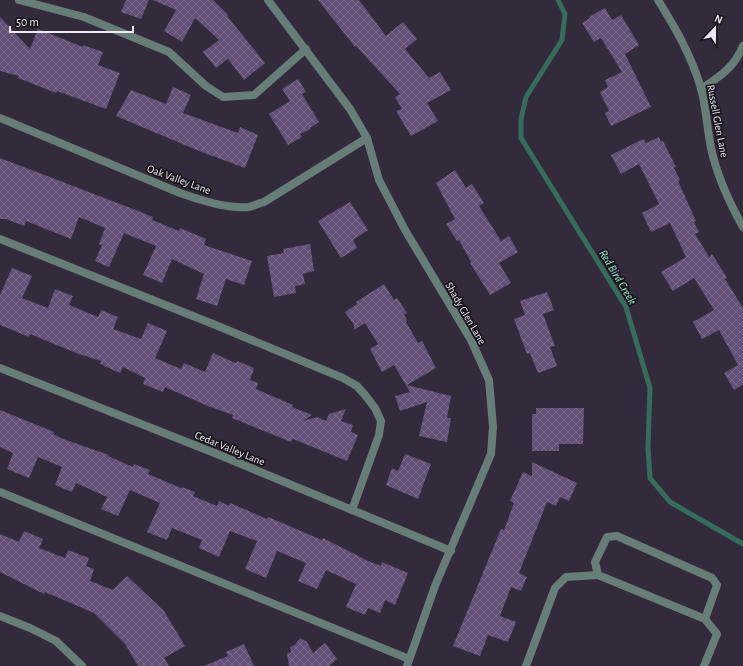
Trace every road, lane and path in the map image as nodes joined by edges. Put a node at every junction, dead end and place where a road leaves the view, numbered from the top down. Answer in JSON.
{"nodes":[{"id":1,"x":19,"y":0,"type":"edge"},
{"id":2,"x":268,"y":0,"type":"edge"},
{"id":3,"x":658,"y":0,"type":"edge"},
{"id":4,"x":743,"y":46,"type":"edge"},
{"id":5,"x":306,"y":49,"type":"junction"},
{"id":6,"x":701,"y":89,"type":"junction"},
{"id":7,"x":0,"y":118,"type":"edge"},
{"id":8,"x":367,"y":138,"type":"junction"},
{"id":9,"x":743,"y":227,"type":"edge"},
{"id":10,"x":0,"y":239,"type":"edge"},
{"id":11,"x":0,"y":368,"type":"edge"},
{"id":12,"x":0,"y":492,"type":"edge"},
{"id":13,"x":352,"y":510,"type":"junction"},
{"id":14,"x":451,"y":551,"type":"junction"},
{"id":15,"x":598,"y":576,"type":"junction"},
{"id":16,"x":0,"y":616,"type":"edge"},
{"id":17,"x":705,"y":619,"type":"junction"},
{"id":18,"x":408,"y":662,"type":"edge"},
{"id":19,"x":82,"y":666,"type":"edge"},
{"id":20,"x":526,"y":666,"type":"edge"},
{"id":21,"x":704,"y":666,"type":"edge"}],
"edges":[{"from":1,"to":5,"type":"street"},
{"from":2,"to":5,"type":"street","name":"Shady Glen Lane"},
{"from":3,"to":6,"type":"street","name":"Russell Glen Lane"},
{"from":4,"to":6,"type":"street"},
{"from":5,"to":8,"type":"street","name":"Shady Glen Lane"},
{"from":6,"to":9,"type":"street","name":"Russell Glen Lane"},
{"from":7,"to":8,"type":"street","name":"Oak Valley Lane"},
{"from":8,"to":14,"type":"street","name":"Shady Glen Lane"},
{"from":10,"to":13,"type":"street"},
{"from":11,"to":13,"type":"street","name":"Cedar Valley Lane"},
{"from":12,"to":18,"type":"street"},
{"from":13,"to":14,"type":"street","name":"Cedar Valley Lane"},
{"from":14,"to":18,"type":"street","name":"Shady Glen Lane"},
{"from":15,"to":17,"type":"street"},
{"from":15,"to":17,"type":"street"},
{"from":15,"to":20,"type":"street"},
{"from":16,"to":19,"type":"street"},
{"from":17,"to":21,"type":"street"}]}
